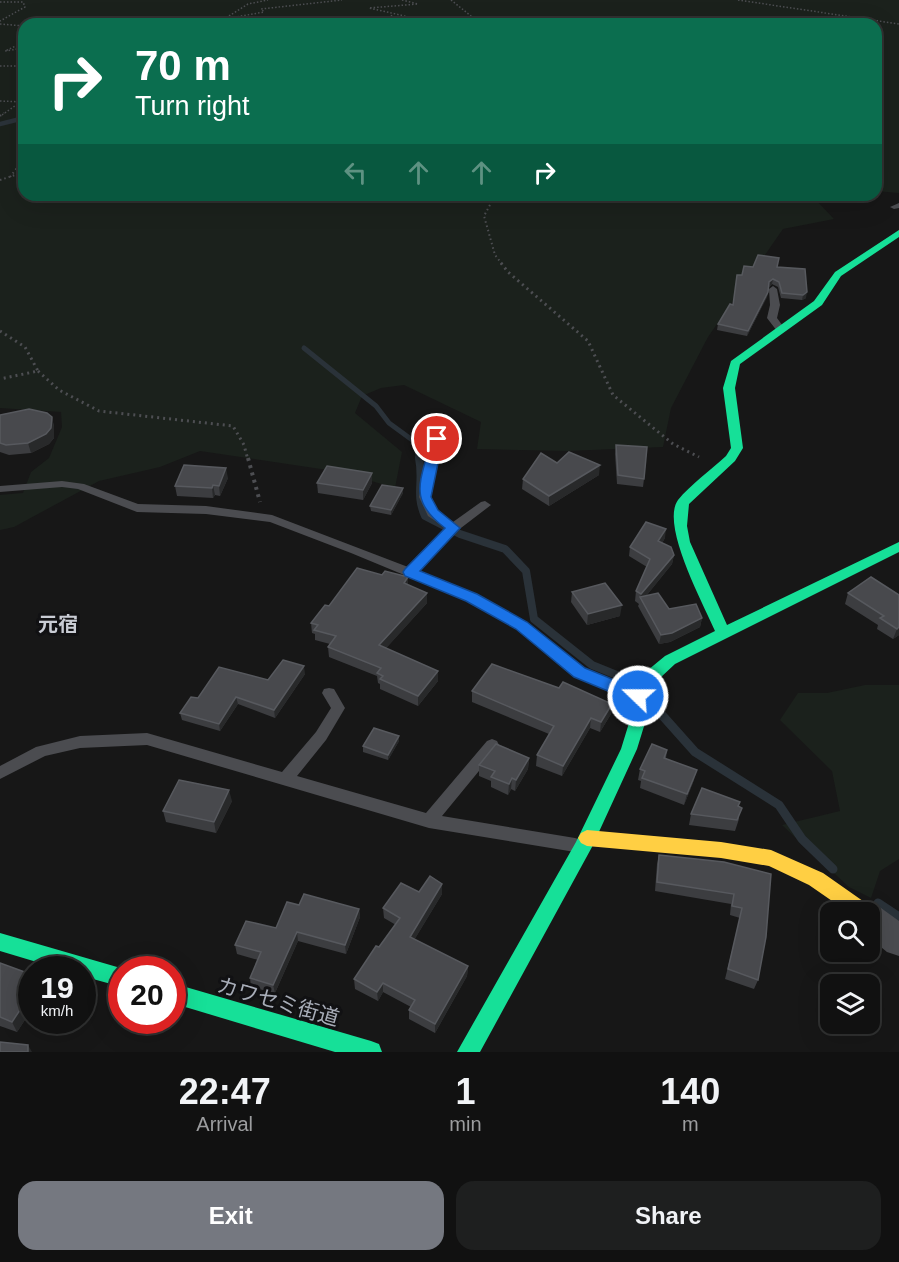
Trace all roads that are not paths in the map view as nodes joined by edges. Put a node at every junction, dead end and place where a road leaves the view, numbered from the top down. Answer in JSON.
{"nodes":[{"id":1,"x":899,"y":233,"type":"edge"},
{"id":2,"x":773,"y":289,"type":"edge"},
{"id":3,"x":780,"y":329,"type":"junction"},
{"id":4,"x":437,"y":439,"type":"dead end"},
{"id":5,"x":0,"y":489,"type":"edge"},
{"id":6,"x":486,"y":505,"type":"dead end"},
{"id":7,"x":453,"y":528,"type":"junction"},
{"id":8,"x":899,"y":546,"type":"edge"},
{"id":9,"x":410,"y":572,"type":"junction"},
{"id":10,"x":724,"y":634,"type":"junction"},
{"id":11,"x":329,"y":693,"type":"dead end"},
{"id":12,"x":638,"y":696,"type":"junction"},
{"id":13,"x":492,"y":745,"type":"edge"},
{"id":14,"x":0,"y":773,"type":"edge"},
{"id":15,"x":286,"y":778,"type":"junction"},
{"id":16,"x":429,"y":821,"type":"junction"},
{"id":17,"x":585,"y":842,"type":"junction"},
{"id":18,"x":849,"y":902,"type":"edge"},
{"id":19,"x":880,"y":926,"type":"edge"},
{"id":20,"x":899,"y":941,"type":"edge"},
{"id":21,"x":0,"y":942,"type":"edge"},
{"id":22,"x":108,"y":974,"type":"edge"},
{"id":23,"x":186,"y":997,"type":"edge"},
{"id":24,"x":372,"y":1052,"type":"edge"},
{"id":25,"x":468,"y":1052,"type":"edge"}],
"edges":[{"from":1,"to":3,"type":"street"},
{"from":2,"to":3,"type":"lane"},
{"from":3,"to":10,"type":"street"},
{"from":4,"to":7,"type":"lane"},
{"from":5,"to":9,"type":"lane"},
{"from":6,"to":7,"type":"lane"},
{"from":7,"to":9,"type":"lane"},
{"from":8,"to":10,"type":"street"},
{"from":9,"to":12,"type":"lane"},
{"from":10,"to":12,"type":"street"},
{"from":11,"to":15,"type":"lane"},
{"from":12,"to":17,"type":"street"},
{"from":13,"to":16,"type":"lane"},
{"from":14,"to":15,"type":"lane"},
{"from":15,"to":16,"type":"lane"},
{"from":16,"to":17,"type":"lane"},
{"from":17,"to":18,"type":"street"},
{"from":17,"to":25,"type":"street"},
{"from":19,"to":20,"type":"street"},
{"from":21,"to":22,"type":"street"},
{"from":23,"to":24,"type":"street","name":"カワセミ街道"}]}
